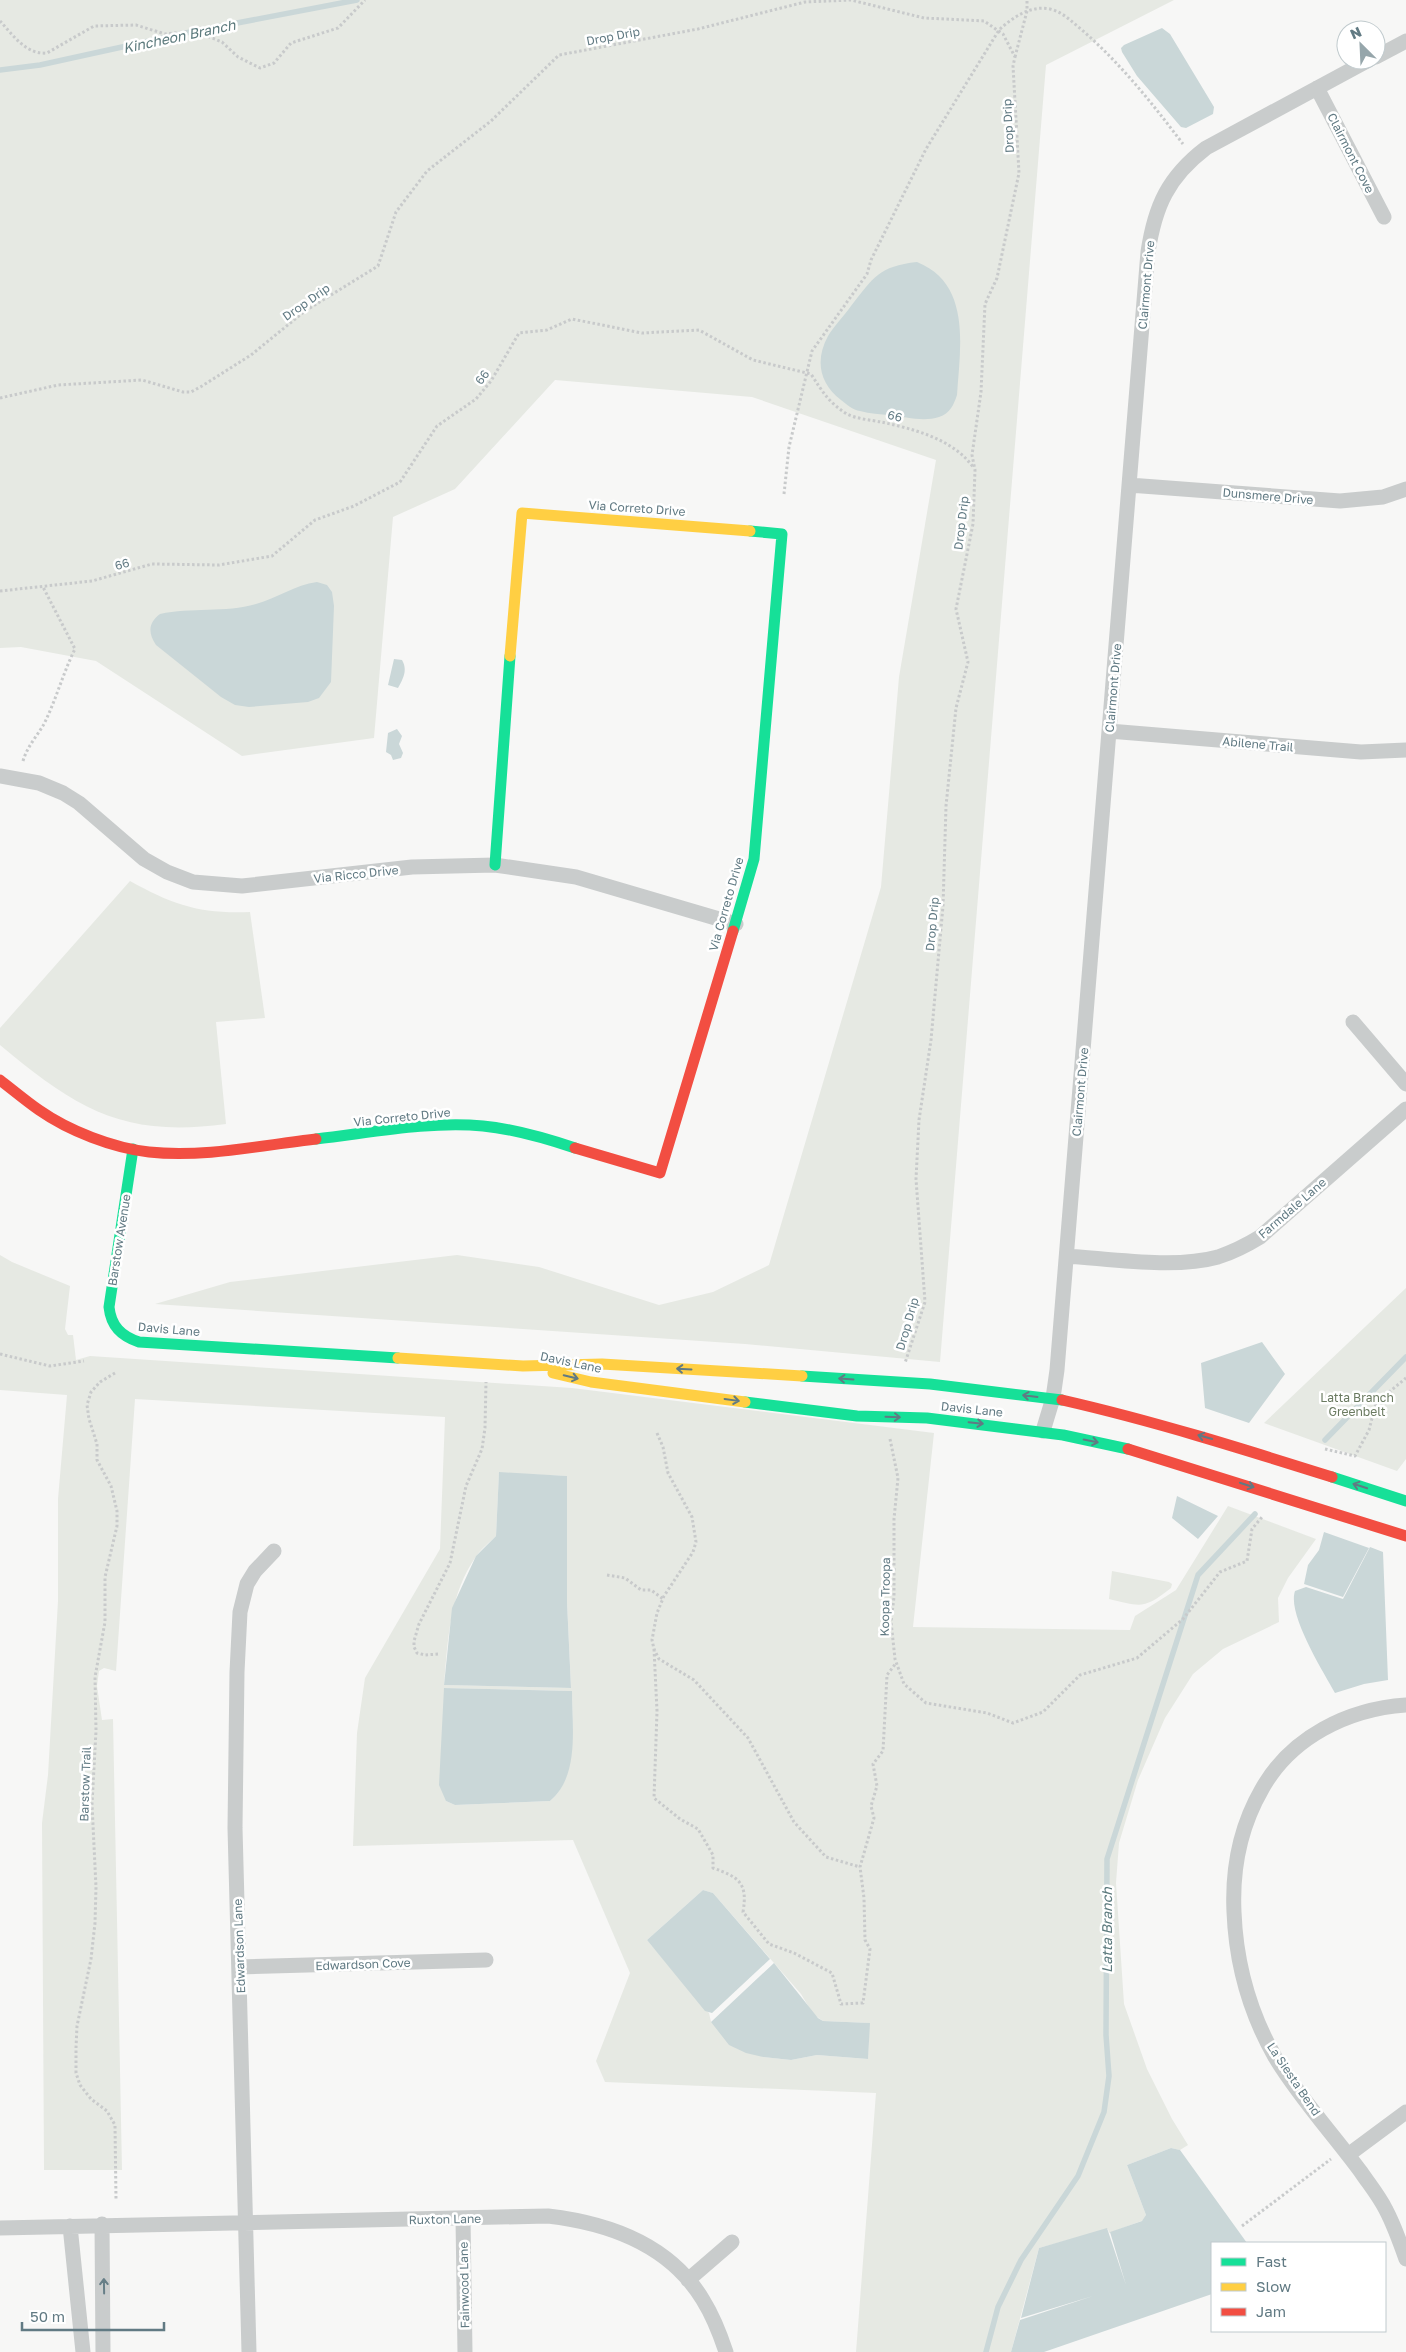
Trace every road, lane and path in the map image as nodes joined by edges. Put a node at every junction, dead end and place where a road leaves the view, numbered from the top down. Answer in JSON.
{"nodes":[{"id":1,"x":365,"y":0,"type":"edge"},
{"id":2,"x":1027,"y":0,"type":"edge"},
{"id":3,"x":1027,"y":11,"type":"junction"},
{"id":4,"x":0,"y":21,"type":"edge"},
{"id":5,"x":999,"y":30,"type":"junction"},
{"id":6,"x":1406,"y":40,"type":"edge"},
{"id":7,"x":1386,"y":51,"type":"edge"},
{"id":8,"x":1016,"y":58,"type":"junction"},
{"id":9,"x":1351,"y":70,"type":"edge"},
{"id":10,"x":1317,"y":88,"type":"junction"},
{"id":11,"x":1184,"y":144,"type":"dead end"},
{"id":12,"x":1384,"y":217,"type":"dead end"},
{"id":13,"x":805,"y":373,"type":"junction"},
{"id":14,"x":0,"y":398,"type":"edge"},
{"id":15,"x":975,"y":470,"type":"junction"},
{"id":16,"x":1129,"y":485,"type":"junction"},
{"id":17,"x":1406,"y":489,"type":"edge"},
{"id":18,"x":784,"y":494,"type":"dead end"},
{"id":19,"x":43,"y":587,"type":"junction"},
{"id":20,"x":0,"y":590,"type":"edge"},
{"id":21,"x":1110,"y":731,"type":"junction"},
{"id":22,"x":1406,"y":750,"type":"edge"},
{"id":23,"x":23,"y":761,"type":"dead end"},
{"id":24,"x":0,"y":776,"type":"edge"},
{"id":25,"x":496,"y":865,"type":"junction"},
{"id":26,"x":736,"y":924,"type":"junction"},
{"id":27,"x":1352,"y":1022,"type":"dead end"},
{"id":28,"x":0,"y":1080,"type":"edge"},
{"id":29,"x":1406,"y":1084,"type":"edge"},
{"id":30,"x":1406,"y":1109,"type":"edge"},
{"id":31,"x":133,"y":1149,"type":"junction"},
{"id":32,"x":1067,"y":1256,"type":"junction"},
{"id":33,"x":115,"y":1330,"type":"joint"},
{"id":34,"x":0,"y":1354,"type":"edge"},
{"id":35,"x":84,"y":1361,"type":"dead end"},
{"id":36,"x":486,"y":1364,"type":"junction"},
{"id":37,"x":904,"y":1365,"type":"dead end"},
{"id":38,"x":523,"y":1366,"type":"junction"},
{"id":39,"x":114,"y":1373,"type":"dead end"},
{"id":40,"x":1406,"y":1378,"type":"edge"},
{"id":41,"x":1053,"y":1398,"type":"junction"},
{"id":42,"x":1043,"y":1432,"type":"junction"},
{"id":43,"x":658,"y":1433,"type":"dead end"},
{"id":44,"x":890,"y":1439,"type":"dead end"},
{"id":45,"x":1325,"y":1449,"type":"dead end"},
{"id":46,"x":1406,"y":1501,"type":"edge"},
{"id":47,"x":1262,"y":1517,"type":"dead end"},
{"id":48,"x":1406,"y":1536,"type":"edge"},
{"id":49,"x":274,"y":1551,"type":"dead end"},
{"id":50,"x":607,"y":1575,"type":"dead end"},
{"id":51,"x":663,"y":1600,"type":"junction"},
{"id":52,"x":654,"y":1649,"type":"junction"},
{"id":53,"x":438,"y":1654,"type":"dead end"},
{"id":54,"x":896,"y":1663,"type":"junction"},
{"id":55,"x":1406,"y":1705,"type":"edge"},
{"id":56,"x":860,"y":1867,"type":"junction"},
{"id":57,"x":486,"y":1960,"type":"dead end"},
{"id":58,"x":239,"y":1967,"type":"junction"},
{"id":59,"x":1406,"y":2112,"type":"edge"},
{"id":60,"x":1346,"y":2152,"type":"junction"},
{"id":61,"x":116,"y":2200,"type":"dead end"},
{"id":62,"x":463,"y":2218,"type":"junction"},
{"id":63,"x":246,"y":2223,"type":"junction"},
{"id":64,"x":102,"y":2224,"type":"junction"},
{"id":65,"x":70,"y":2226,"type":"junction"},
{"id":66,"x":1242,"y":2226,"type":"dead end"},
{"id":67,"x":0,"y":2228,"type":"edge"},
{"id":68,"x":732,"y":2242,"type":"dead end"},
{"id":69,"x":1406,"y":2259,"type":"edge"},
{"id":70,"x":688,"y":2280,"type":"junction"},
{"id":71,"x":83,"y":2352,"type":"edge"},
{"id":72,"x":103,"y":2352,"type":"edge"},
{"id":73,"x":249,"y":2352,"type":"edge"},
{"id":74,"x":465,"y":2352,"type":"edge"},
{"id":75,"x":726,"y":2352,"type":"edge"}],
"edges":[{"from":1,"to":4,"type":"path"},
{"from":2,"to":3,"type":"path","name":"Drop Drip"},
{"from":3,"to":5,"type":"path"},
{"from":3,"to":8,"type":"path","name":"Drop Drip"},
{"from":3,"to":11,"type":"path"},
{"from":5,"to":8,"type":"path"},
{"from":5,"to":13,"type":"path"},
{"from":5,"to":14,"type":"path","name":"Drop Drip"},
{"from":6,"to":7,"type":"street"},
{"from":8,"to":15,"type":"path","name":"Drop Drip"},
{"from":9,"to":10,"type":"street","name":"Clairmont Drive"},
{"from":10,"to":12,"type":"street","name":"Clairmont Cove"},
{"from":10,"to":16,"type":"street","name":"Clairmont Drive"},
{"from":13,"to":15,"type":"path","name":"66"},
{"from":13,"to":18,"type":"path"},
{"from":13,"to":19,"type":"path","name":"66"},
{"from":15,"to":37,"type":"path","name":"Drop Drip"},
{"from":16,"to":17,"type":"street","name":"Dunsmere Drive"},
{"from":16,"to":21,"type":"street","name":"Clairmont Drive"},
{"from":19,"to":20,"type":"path","name":"66"},
{"from":19,"to":23,"type":"path"},
{"from":21,"to":22,"type":"street","name":"Abilene Trail"},
{"from":21,"to":32,"type":"street","name":"Clairmont Drive"},
{"from":24,"to":25,"type":"street","name":"Via Ricco Drive"},
{"from":25,"to":26,"type":"street","name":"Via Ricco Drive"},
{"from":25,"to":26,"type":"street","name":"Via Correto Drive"},
{"from":26,"to":31,"type":"street","name":"Via Correto Drive"},
{"from":27,"to":29,"type":"street"},
{"from":28,"to":31,"type":"street","name":"Via Correto Drive"},
{"from":30,"to":32,"type":"street","name":"Farmdale Lane"},
{"from":31,"to":33,"type":"street","name":"Barstow Avenue"},
{"from":32,"to":41,"type":"street","name":"Clairmont Drive"},
{"from":33,"to":36,"type":"street","name":"Davis Lane"},
{"from":34,"to":35,"type":"path"},
{"from":36,"to":38,"type":"street","name":"Davis Lane"},
{"from":36,"to":53,"type":"path"},
{"from":41,"to":38,"type":"street","name":"Davis Lane","one_way":true},
{"from":38,"to":42,"type":"street","name":"Davis Lane","one_way":true},
{"from":39,"to":61,"type":"path","name":"Barstow Trail"},
{"from":40,"to":45,"type":"path"},
{"from":41,"to":42,"type":"street","name":"Clairmont Drive"},
{"from":46,"to":41,"type":"street","name":"Davis Lane","one_way":true},
{"from":42,"to":48,"type":"street","name":"Davis Lane","one_way":true},
{"from":43,"to":51,"type":"path"},
{"from":44,"to":54,"type":"path","name":"Koopa Troopa"},
{"from":47,"to":54,"type":"path","name":"Koopa Troopa"},
{"from":49,"to":58,"type":"street","name":"Edwardson Lane"},
{"from":50,"to":51,"type":"path"},
{"from":51,"to":52,"type":"path"},
{"from":52,"to":56,"type":"path"},
{"from":52,"to":56,"type":"path"},
{"from":54,"to":56,"type":"path"},
{"from":55,"to":60,"type":"street","name":"La Siesta Bend"},
{"from":57,"to":58,"type":"street","name":"Edwardson Cove"},
{"from":58,"to":63,"type":"street","name":"Edwardson Lane"},
{"from":59,"to":60,"type":"street"},
{"from":60,"to":66,"type":"path"},
{"from":60,"to":69,"type":"street","name":"La Siesta Bend"},
{"from":62,"to":63,"type":"street","name":"Ruxton Lane"},
{"from":62,"to":70,"type":"street","name":"Ruxton Lane"},
{"from":62,"to":74,"type":"street","name":"Fainwood Lane"},
{"from":63,"to":64,"type":"street","name":"Ruxton Lane"},
{"from":63,"to":73,"type":"street","name":"Edwardson Lane"},
{"from":64,"to":65,"type":"street","name":"Ruxton Lane"},
{"from":72,"to":64,"type":"street","one_way":true},
{"from":65,"to":67,"type":"street","name":"Ruxton Lane"},
{"from":65,"to":71,"type":"street"},
{"from":68,"to":70,"type":"street"},
{"from":70,"to":75,"type":"street","name":"Ruxton Lane"}]}
